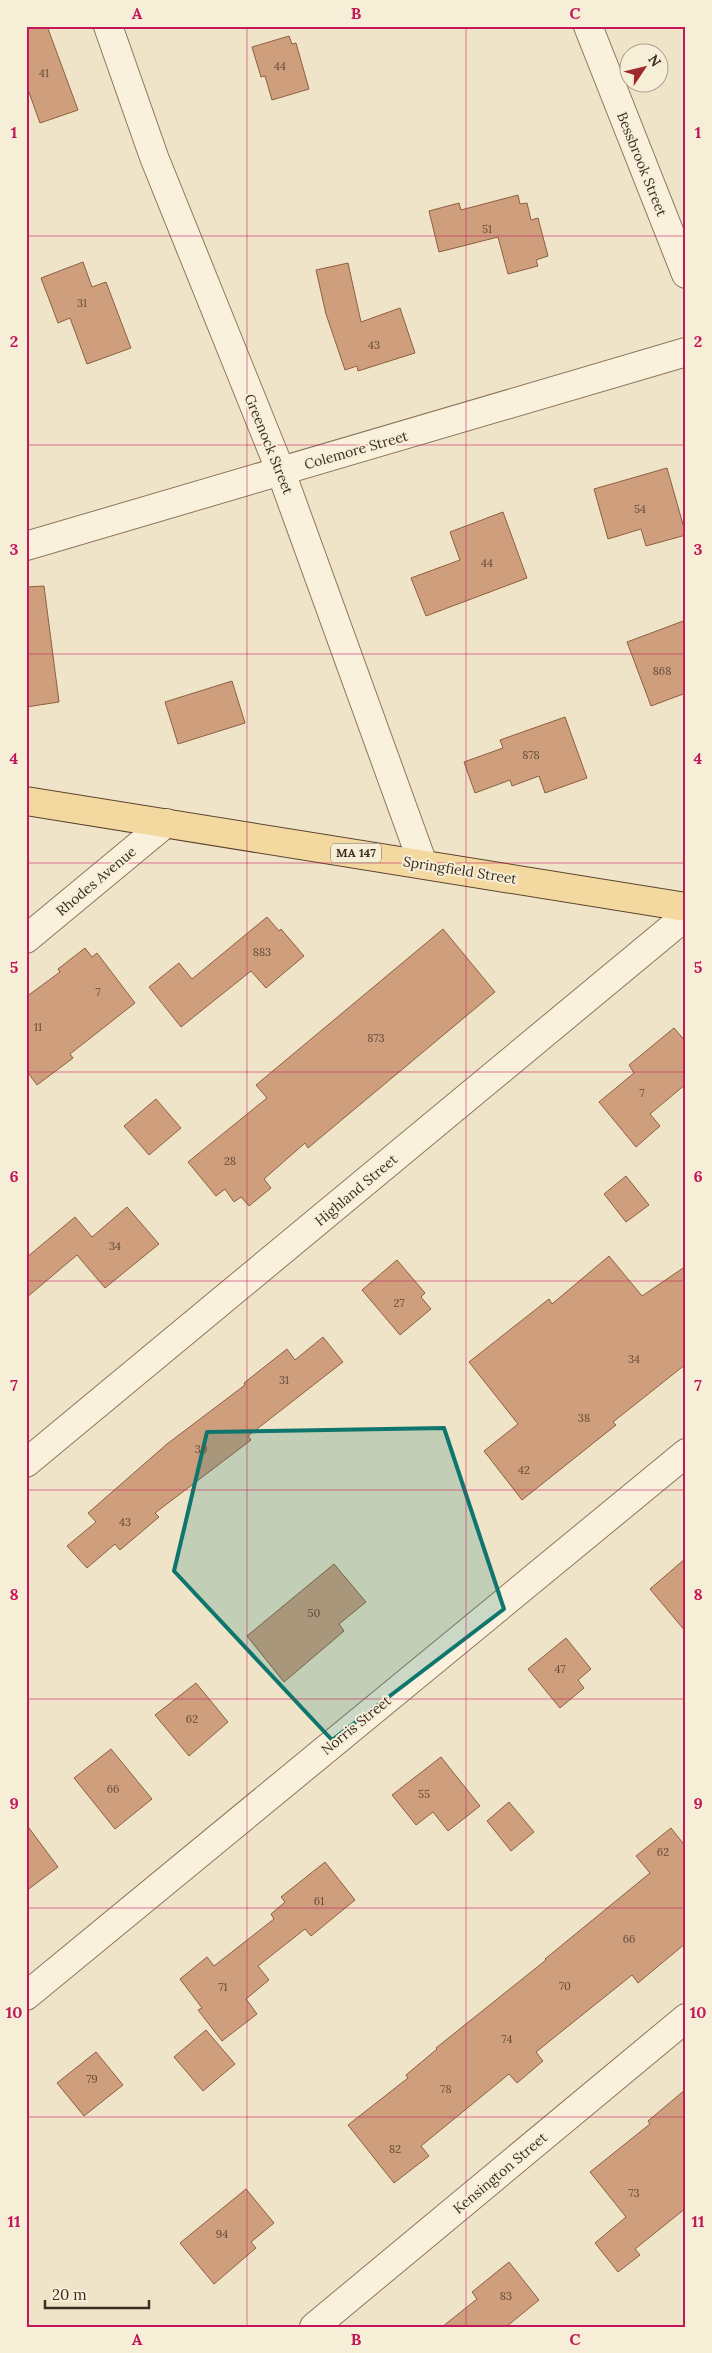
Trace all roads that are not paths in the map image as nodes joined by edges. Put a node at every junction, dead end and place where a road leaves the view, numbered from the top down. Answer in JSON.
{"nodes":[{"id":1,"x":108,"y":26,"type":"edge"},
{"id":2,"x":588,"y":26,"type":"edge"},
{"id":3,"x":686,"y":274,"type":"edge"},
{"id":4,"x":686,"y":352,"type":"edge"},
{"id":5,"x":281,"y":472,"type":"junction"},
{"id":6,"x":26,"y":546,"type":"edge"},
{"id":7,"x":26,"y":801,"type":"edge"},
{"id":8,"x":166,"y":823,"type":"junction"},
{"id":9,"x":423,"y":864,"type":"junction"},
{"id":10,"x":686,"y":907,"type":"edge"},
{"id":11,"x":686,"y":916,"type":"edge"},
{"id":12,"x":26,"y":939,"type":"edge"},
{"id":13,"x":686,"y":1453,"type":"edge"},
{"id":14,"x":26,"y":1463,"type":"edge"},
{"id":15,"x":26,"y":1996,"type":"edge"},
{"id":16,"x":686,"y":2018,"type":"edge"},
{"id":17,"x":314,"y":2327,"type":"edge"}],
"edges":[{"from":1,"to":5,"type":"street","name":"Greenock Street"},
{"from":2,"to":3,"type":"street","name":"Bessbrook Street"},
{"from":4,"to":5,"type":"street","name":"Colemore Street"},
{"from":5,"to":6,"type":"street","name":"Colemore Street"},
{"from":5,"to":9,"type":"street","name":"Greenock Street"},
{"from":7,"to":8,"type":"main road","name":"Springfield Street","number":"MA 147"},
{"from":8,"to":9,"type":"main road","name":"Springfield Street","number":"MA 147"},
{"from":8,"to":12,"type":"street","name":"Rhodes Avenue"},
{"from":9,"to":10,"type":"main road","name":"Springfield Street","number":"MA 147"},
{"from":11,"to":14,"type":"street","name":"Highland Street"},
{"from":13,"to":15,"type":"street","name":"Norris Street"},
{"from":16,"to":17,"type":"street","name":"Kensington Street"}]}
